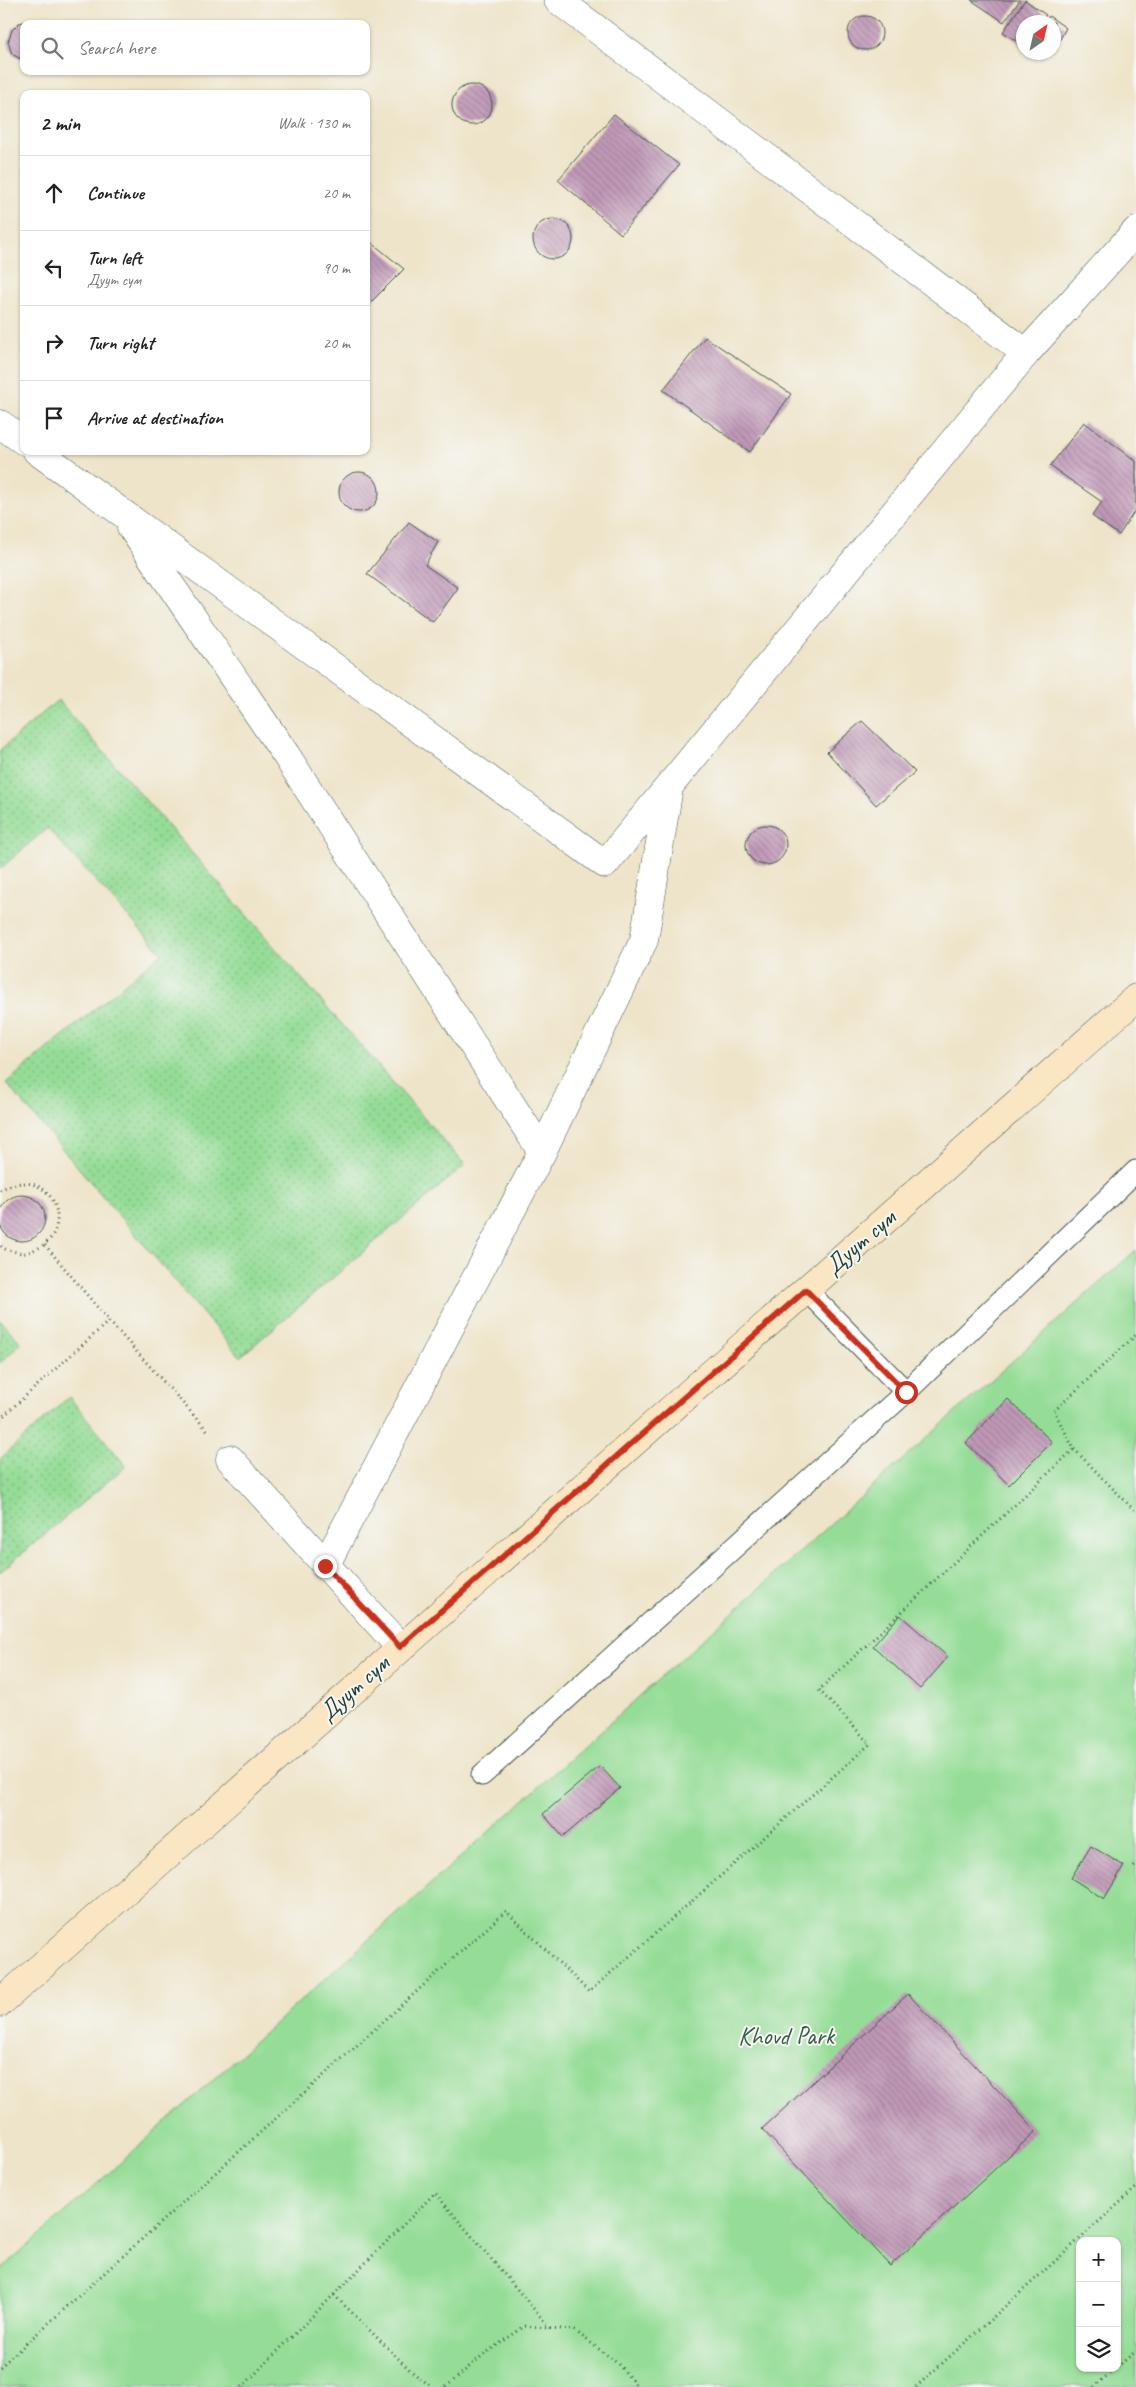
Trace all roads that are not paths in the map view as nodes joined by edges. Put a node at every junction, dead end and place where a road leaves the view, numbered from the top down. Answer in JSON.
{"nodes":[{"id":1,"x":559,"y":0,"type":"edge"},
{"id":2,"x":1136,"y":231,"type":"edge"},
{"id":3,"x":1026,"y":353,"type":"junction"},
{"id":4,"x":0,"y":424,"type":"edge"},
{"id":5,"x":20,"y":439,"type":"edge"},
{"id":6,"x":43,"y":455,"type":"edge"},
{"id":7,"x":120,"y":511,"type":"junction"},
{"id":8,"x":669,"y":787,"type":"junction"},
{"id":9,"x":1136,"y":998,"type":"edge"},
{"id":10,"x":542,"y":1152,"type":"junction"},
{"id":11,"x":1136,"y":1172,"type":"edge"},
{"id":12,"x":806,"y":1290,"type":"junction"},
{"id":13,"x":906,"y":1392,"type":"junction"},
{"id":14,"x":230,"y":1458,"type":"dead end"},
{"id":15,"x":325,"y":1566,"type":"junction"},
{"id":16,"x":400,"y":1647,"type":"junction"},
{"id":17,"x":482,"y":1774,"type":"dead end"},
{"id":18,"x":0,"y":2003,"type":"edge"}],
"edges":[{"from":1,"to":3,"type":"street"},
{"from":2,"to":3,"type":"street"},
{"from":3,"to":8,"type":"street"},
{"from":4,"to":5,"type":"street"},
{"from":6,"to":7,"type":"street"},
{"from":7,"to":8,"type":"street"},
{"from":7,"to":10,"type":"street"},
{"from":8,"to":10,"type":"street"},
{"from":9,"to":12,"type":"main road","name":"Дуут сум"},
{"from":10,"to":15,"type":"street"},
{"from":11,"to":13,"type":"lane"},
{"from":12,"to":13,"type":"lane"},
{"from":12,"to":16,"type":"main road","name":"Дуут сум"},
{"from":13,"to":17,"type":"lane"},
{"from":14,"to":15,"type":"street"},
{"from":15,"to":16,"type":"street"},
{"from":16,"to":18,"type":"main road","name":"Дуут сум"}]}
